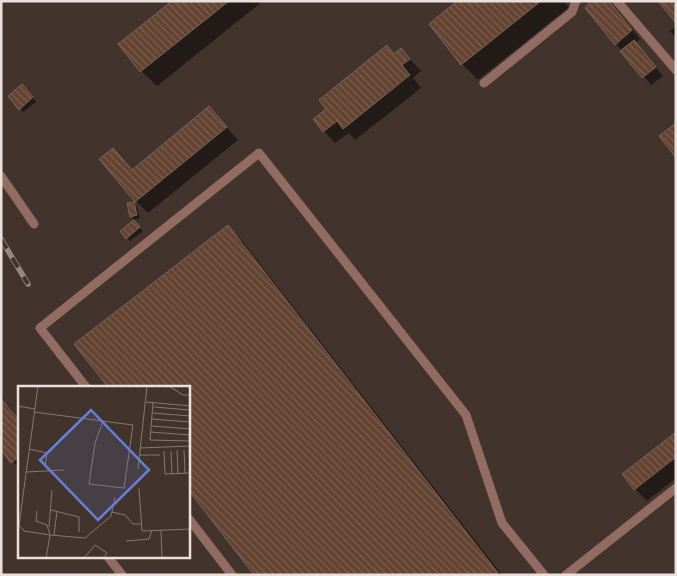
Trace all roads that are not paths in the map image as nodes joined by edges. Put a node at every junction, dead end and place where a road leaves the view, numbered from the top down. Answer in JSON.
{"nodes":[{"id":1,"x":576,"y":1,"type":"edge"},
{"id":2,"x":617,"y":1,"type":"edge"},
{"id":3,"x":676,"y":70,"type":"edge"},
{"id":4,"x":484,"y":84,"type":"dead end"},
{"id":5,"x":1,"y":176,"type":"edge"},
{"id":6,"x":34,"y":224,"type":"dead end"},
{"id":7,"x":85,"y":386,"type":"edge"},
{"id":8,"x":676,"y":488,"type":"edge"},
{"id":9,"x":190,"y":520,"type":"edge"},
{"id":10,"x":109,"y":558,"type":"edge"},
{"id":11,"x":122,"y":575,"type":"edge"},
{"id":12,"x":232,"y":575,"type":"edge"},
{"id":13,"x":544,"y":575,"type":"edge"},
{"id":14,"x":566,"y":575,"type":"edge"}],
"edges":[{"from":1,"to":4,"type":"lane"},
{"from":2,"to":3,"type":"lane"},
{"from":5,"to":6,"type":"lane"},
{"from":7,"to":13,"type":"lane"},
{"from":8,"to":14,"type":"lane"},
{"from":9,"to":12,"type":"lane"},
{"from":10,"to":11,"type":"lane"}]}
